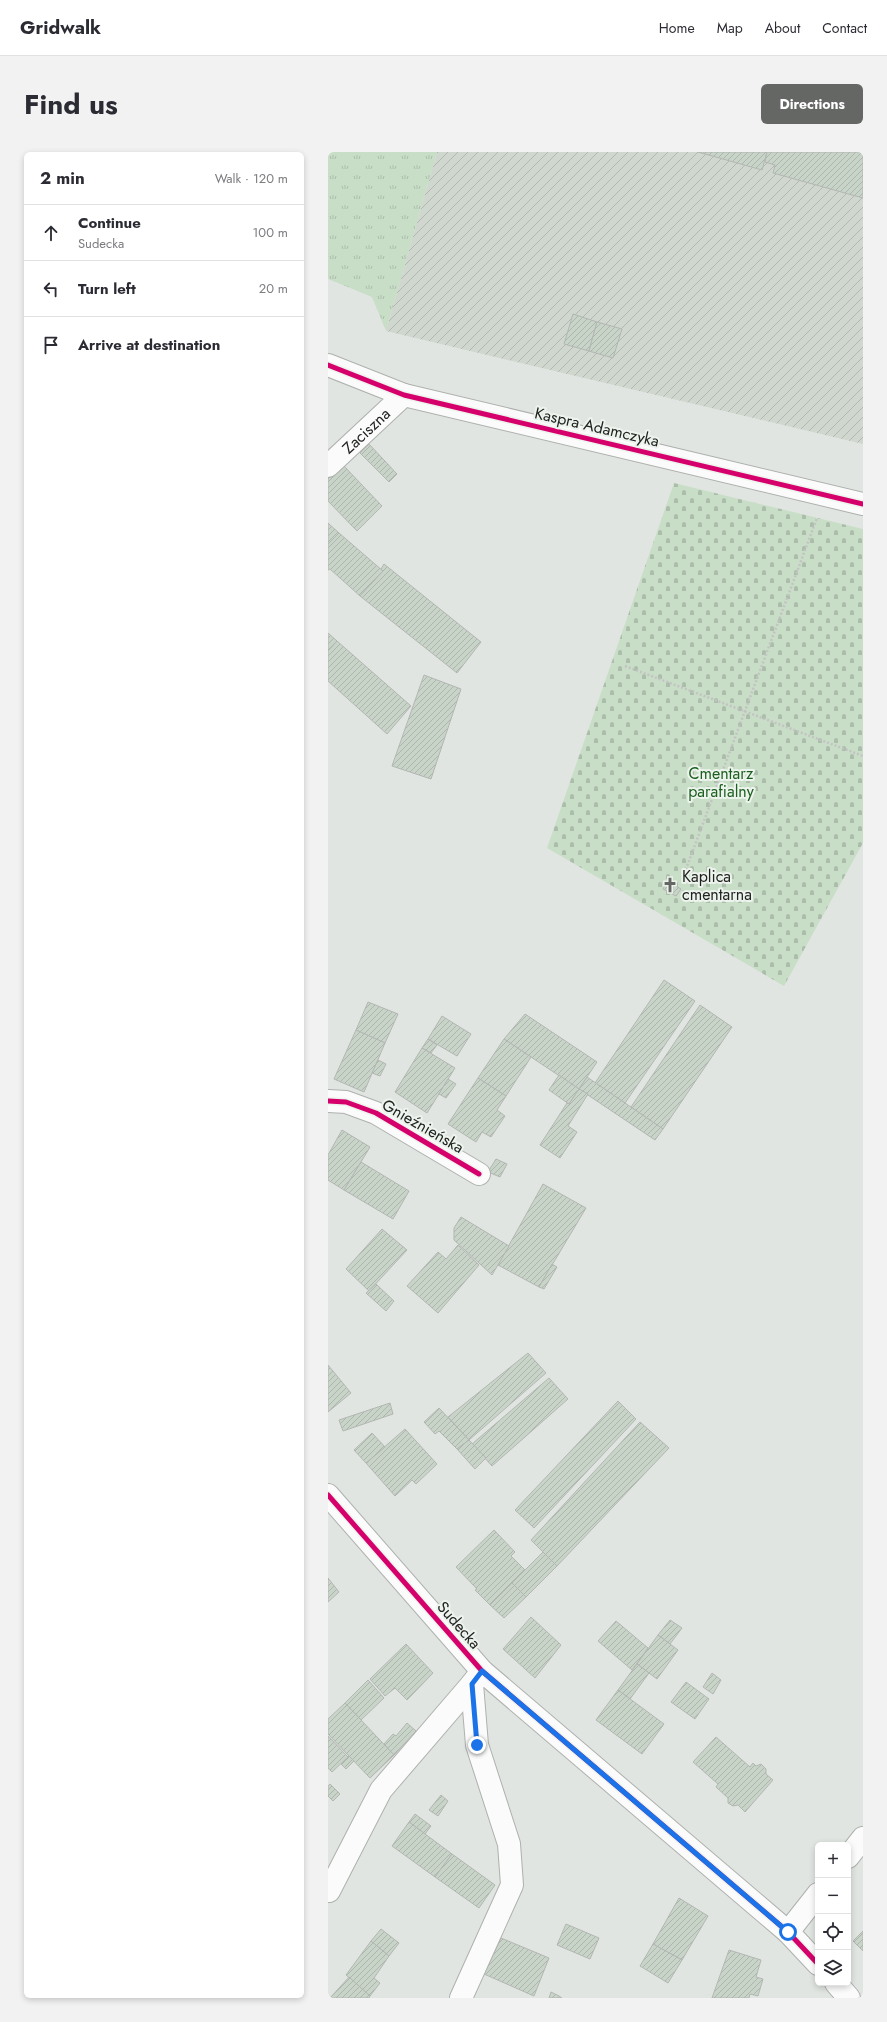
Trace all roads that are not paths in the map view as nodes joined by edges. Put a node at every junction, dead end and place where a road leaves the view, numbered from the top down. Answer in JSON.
{"nodes":[{"id":1,"x":328,"y":365,"type":"edge"},
{"id":2,"x":404,"y":395,"type":"junction"},
{"id":3,"x":328,"y":466,"type":"edge"},
{"id":4,"x":863,"y":504,"type":"edge"},
{"id":5,"x":328,"y":1101,"type":"edge"},
{"id":6,"x":479,"y":1174,"type":"dead end"},
{"id":7,"x":328,"y":1495,"type":"edge"},
{"id":8,"x":477,"y":1677,"type":"junction"},
{"id":9,"x":863,"y":1838,"type":"edge"},
{"id":10,"x":851,"y":1853,"type":"edge"},
{"id":11,"x":329,"y":1891,"type":"dead end"},
{"id":12,"x":815,"y":1898,"type":"edge"},
{"id":13,"x":788,"y":1932,"type":"junction"},
{"id":14,"x":815,"y":1961,"type":"edge"},
{"id":15,"x":839,"y":1986,"type":"edge"},
{"id":16,"x":461,"y":1998,"type":"edge"},
{"id":17,"x":849,"y":1998,"type":"edge"}],
"edges":[{"from":1,"to":2,"type":"street","name":"Kaspra Adamczyka"},
{"from":2,"to":3,"type":"street","name":"Zaciszna"},
{"from":2,"to":4,"type":"street","name":"Kaspra Adamczyka"},
{"from":5,"to":6,"type":"street","name":"Gnieźnieńska"},
{"from":7,"to":8,"type":"street","name":"Sudecka"},
{"from":8,"to":11,"type":"street"},
{"from":8,"to":13,"type":"street","name":"Sudecka"},
{"from":8,"to":16,"type":"street"},
{"from":9,"to":10,"type":"street"},
{"from":12,"to":13,"type":"street"},
{"from":13,"to":14,"type":"street","name":"Sudecka"},
{"from":15,"to":17,"type":"street"}]}
